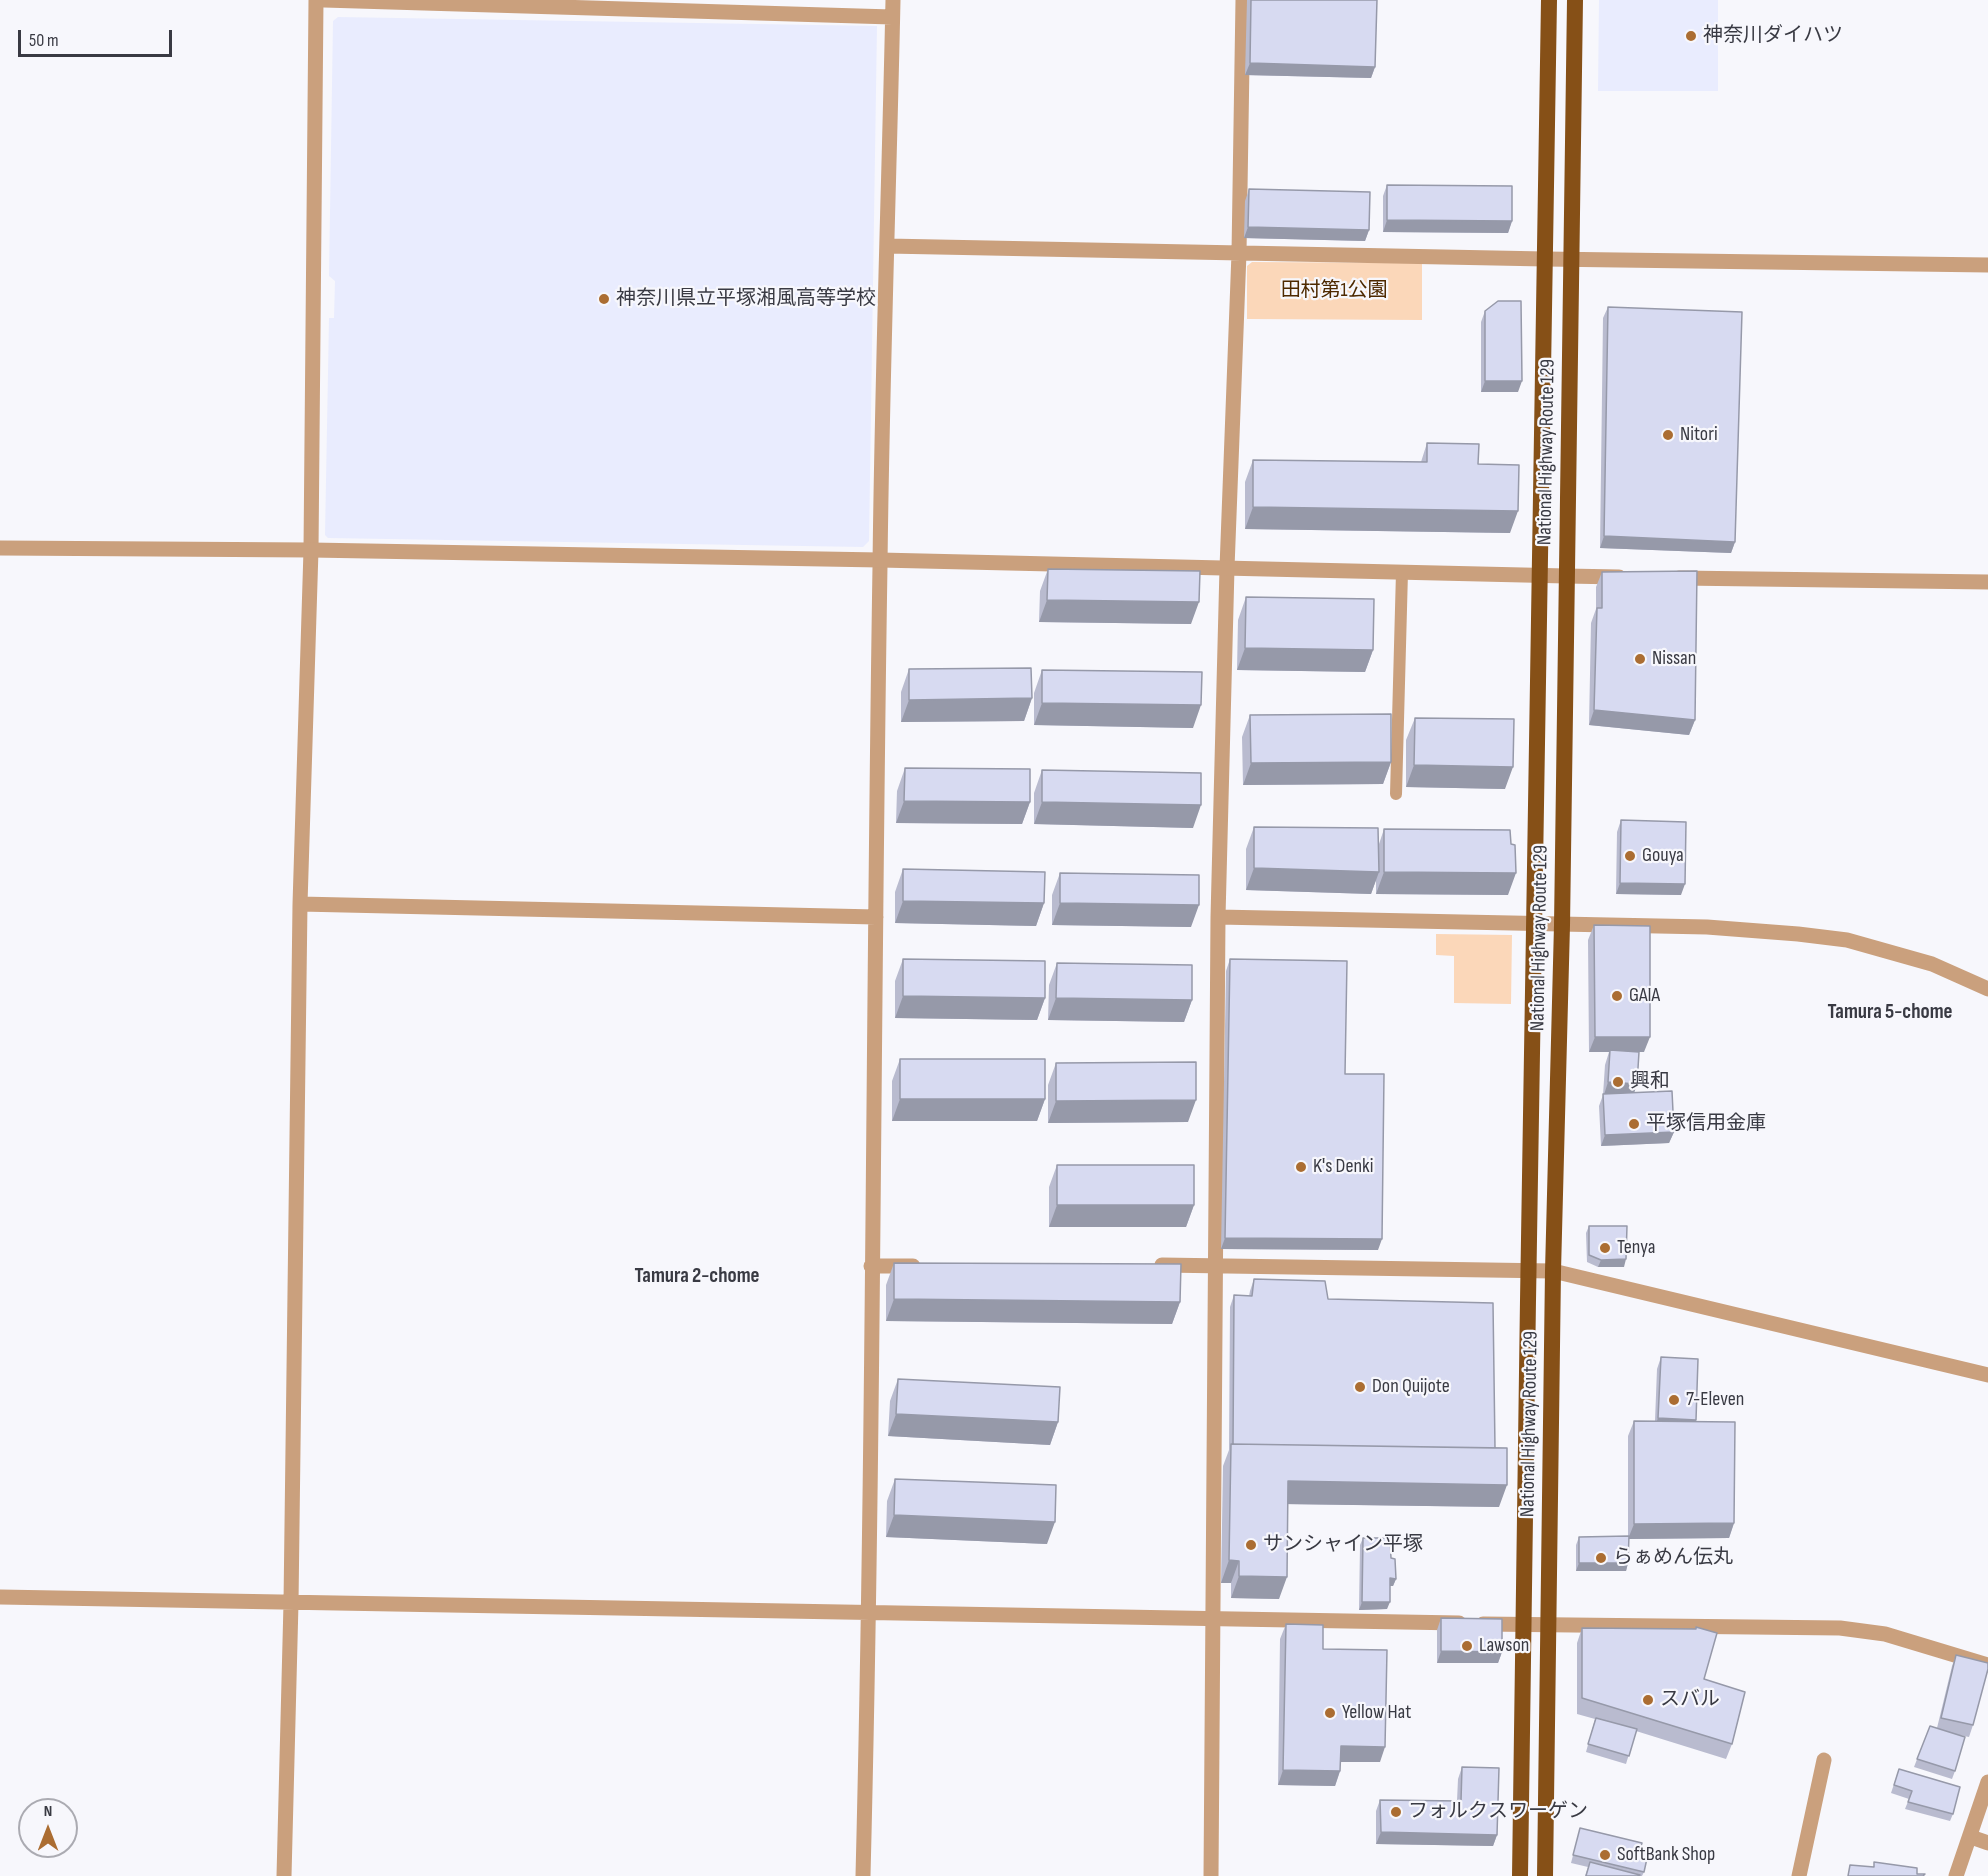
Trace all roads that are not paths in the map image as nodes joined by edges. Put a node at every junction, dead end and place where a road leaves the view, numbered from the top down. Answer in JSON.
{"nodes":[{"id":1,"x":316,"y":0,"type":"edge"},
{"id":2,"x":324,"y":0,"type":"edge"},
{"id":3,"x":893,"y":0,"type":"edge"},
{"id":4,"x":1243,"y":0,"type":"edge"},
{"id":5,"x":1549,"y":0,"type":"edge"},
{"id":6,"x":1575,"y":0,"type":"edge"},
{"id":7,"x":892,"y":17,"type":"junction"},
{"id":8,"x":887,"y":246,"type":"junction"},
{"id":9,"x":1239,"y":253,"type":"junction"},
{"id":10,"x":1545,"y":259,"type":"junction"},
{"id":11,"x":1571,"y":259,"type":"junction"},
{"id":12,"x":1988,"y":265,"type":"edge"},
{"id":13,"x":0,"y":549,"type":"edge"},
{"id":14,"x":311,"y":550,"type":"junction"},
{"id":15,"x":880,"y":560,"type":"junction"},
{"id":16,"x":1227,"y":568,"type":"junction"},
{"id":17,"x":1402,"y":572,"type":"junction"},
{"id":18,"x":1540,"y":575,"type":"junction"},
{"id":19,"x":1566,"y":576,"type":"junction"},
{"id":20,"x":1631,"y":577,"type":"edge"},
{"id":21,"x":1667,"y":577,"type":"edge"},
{"id":22,"x":1988,"y":582,"type":"edge"},
{"id":23,"x":1396,"y":794,"type":"dead end"},
{"id":24,"x":300,"y":904,"type":"junction"},
{"id":25,"x":876,"y":917,"type":"junction"},
{"id":26,"x":1218,"y":917,"type":"junction"},
{"id":27,"x":1534,"y":924,"type":"junction"},
{"id":28,"x":1563,"y":924,"type":"junction"},
{"id":29,"x":1988,"y":989,"type":"edge"},
{"id":30,"x":1145,"y":1265,"type":"edge"},
{"id":31,"x":1217,"y":1265,"type":"junction"},
{"id":32,"x":871,"y":1266,"type":"junction"},
{"id":33,"x":931,"y":1266,"type":"edge"},
{"id":34,"x":1528,"y":1271,"type":"junction"},
{"id":35,"x":1553,"y":1271,"type":"junction"},
{"id":36,"x":1988,"y":1376,"type":"edge"},
{"id":37,"x":0,"y":1597,"type":"edge"},
{"id":38,"x":291,"y":1603,"type":"junction"},
{"id":39,"x":869,"y":1612,"type":"junction"},
{"id":40,"x":1213,"y":1619,"type":"junction"},
{"id":41,"x":1523,"y":1624,"type":"junction"},
{"id":42,"x":1548,"y":1625,"type":"junction"},
{"id":43,"x":1988,"y":1665,"type":"edge"},
{"id":44,"x":1824,"y":1760,"type":"dead end"},
{"id":45,"x":1988,"y":1782,"type":"edge"},
{"id":46,"x":1971,"y":1837,"type":"junction"},
{"id":47,"x":1988,"y":1843,"type":"edge"},
{"id":48,"x":284,"y":1876,"type":"edge"},
{"id":49,"x":863,"y":1876,"type":"edge"},
{"id":50,"x":1211,"y":1876,"type":"edge"},
{"id":51,"x":1520,"y":1876,"type":"edge"},
{"id":52,"x":1545,"y":1876,"type":"edge"},
{"id":53,"x":1799,"y":1876,"type":"edge"},
{"id":54,"x":1956,"y":1876,"type":"edge"}],
"edges":[{"from":1,"to":14,"type":"street"},
{"from":2,"to":7,"type":"street"},
{"from":3,"to":7,"type":"street"},
{"from":4,"to":9,"type":"street"},
{"from":5,"to":10,"type":"highway","name":"National Highway Route 129"},
{"from":6,"to":11,"type":"highway","name":"National Highway Route 129"},
{"from":7,"to":8,"type":"street"},
{"from":8,"to":9,"type":"street"},
{"from":8,"to":15,"type":"street"},
{"from":9,"to":10,"type":"street"},
{"from":9,"to":16,"type":"street"},
{"from":10,"to":11,"type":"street"},
{"from":10,"to":18,"type":"highway","name":"National Highway Route 129"},
{"from":11,"to":12,"type":"street"},
{"from":11,"to":19,"type":"highway","name":"National Highway Route 129"},
{"from":13,"to":14,"type":"street"},
{"from":14,"to":15,"type":"street"},
{"from":14,"to":24,"type":"street"},
{"from":15,"to":16,"type":"street"},
{"from":15,"to":25,"type":"street"},
{"from":16,"to":17,"type":"street"},
{"from":16,"to":26,"type":"street"},
{"from":17,"to":18,"type":"street"},
{"from":17,"to":23,"type":"lane"},
{"from":18,"to":19,"type":"street"},
{"from":18,"to":27,"type":"highway","name":"National Highway Route 129"},
{"from":19,"to":20,"type":"street"},
{"from":19,"to":28,"type":"highway","name":"National Highway Route 129"},
{"from":21,"to":22,"type":"street"},
{"from":24,"to":25,"type":"street"},
{"from":24,"to":38,"type":"street"},
{"from":25,"to":32,"type":"street"},
{"from":26,"to":27,"type":"street"},
{"from":26,"to":31,"type":"street"},
{"from":27,"to":28,"type":"street"},
{"from":27,"to":34,"type":"highway","name":"National Highway Route 129"},
{"from":28,"to":29,"type":"street"},
{"from":28,"to":35,"type":"highway","name":"National Highway Route 129"},
{"from":30,"to":31,"type":"street"},
{"from":31,"to":34,"type":"street"},
{"from":31,"to":40,"type":"street"},
{"from":32,"to":33,"type":"street"},
{"from":32,"to":39,"type":"street"},
{"from":34,"to":35,"type":"street"},
{"from":34,"to":41,"type":"highway","name":"National Highway Route 129"},
{"from":35,"to":36,"type":"street"},
{"from":35,"to":42,"type":"highway","name":"National Highway Route 129"},
{"from":37,"to":38,"type":"street"},
{"from":38,"to":39,"type":"street"},
{"from":38,"to":48,"type":"street"},
{"from":39,"to":40,"type":"street"},
{"from":39,"to":49,"type":"street"},
{"from":40,"to":41,"type":"street"},
{"from":40,"to":50,"type":"street"},
{"from":41,"to":42,"type":"street"},
{"from":41,"to":51,"type":"highway","name":"National Highway Route 129"},
{"from":42,"to":43,"type":"street"},
{"from":42,"to":52,"type":"highway","name":"National Highway Route 129"},
{"from":44,"to":53,"type":"street"},
{"from":45,"to":46,"type":"street"},
{"from":46,"to":47,"type":"street"},
{"from":46,"to":54,"type":"street"}]}
